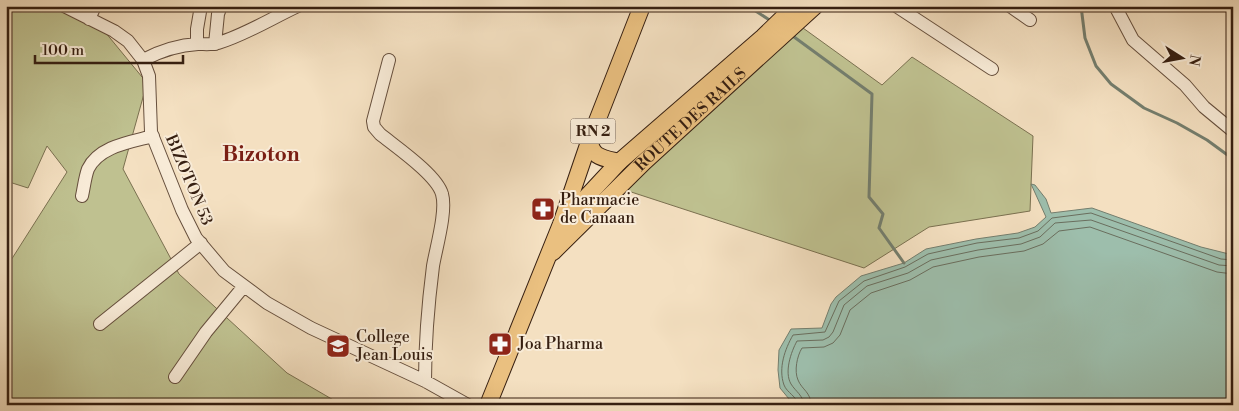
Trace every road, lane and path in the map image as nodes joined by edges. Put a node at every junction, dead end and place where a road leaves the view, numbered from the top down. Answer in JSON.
{"nodes":[{"id":1,"x":64,"y":6,"type":"edge"},
{"id":2,"x":95,"y":6,"type":"edge"},
{"id":3,"x":201,"y":6,"type":"edge"},
{"id":4,"x":221,"y":6,"type":"edge"},
{"id":5,"x":298,"y":6,"type":"edge"},
{"id":6,"x":642,"y":6,"type":"edge"},
{"id":7,"x":815,"y":6,"type":"edge"},
{"id":8,"x":896,"y":6,"type":"edge"},
{"id":9,"x":1010,"y":6,"type":"edge"},
{"id":10,"x":1115,"y":6,"type":"edge"},
{"id":11,"x":792,"y":15,"type":"edge"},
{"id":12,"x":89,"y":19,"type":"junction"},
{"id":13,"x":1030,"y":20,"type":"dead end"},
{"id":14,"x":768,"y":40,"type":"junction"},
{"id":15,"x":197,"y":44,"type":"junction"},
{"id":16,"x":215,"y":44,"type":"junction"},
{"id":17,"x":143,"y":60,"type":"junction"},
{"id":18,"x":389,"y":60,"type":"dead end"},
{"id":19,"x":992,"y":69,"type":"dead end"},
{"id":20,"x":1233,"y":131,"type":"edge"},
{"id":21,"x":153,"y":136,"type":"junction"},
{"id":22,"x":590,"y":139,"type":"junction"},
{"id":23,"x":619,"y":162,"type":"junction"},
{"id":24,"x":82,"y":196,"type":"dead end"},
{"id":25,"x":561,"y":224,"type":"junction"},
{"id":26,"x":201,"y":244,"type":"junction"},
{"id":27,"x":548,"y":257,"type":"junction"},
{"id":28,"x":244,"y":286,"type":"junction"},
{"id":29,"x":100,"y":324,"type":"dead end"},
{"id":30,"x":175,"y":377,"type":"dead end"},
{"id":31,"x":425,"y":381,"type":"junction"},
{"id":32,"x":468,"y":405,"type":"edge"},
{"id":33,"x":488,"y":405,"type":"edge"}],
"edges":[{"from":1,"to":12,"type":"street","name":"BIZOTON 53"},
{"from":2,"to":12,"type":"street"},
{"from":3,"to":15,"type":"street"},
{"from":4,"to":16,"type":"street"},
{"from":5,"to":16,"type":"street"},
{"from":6,"to":22,"type":"main road","number":"RN 2"},
{"from":7,"to":11,"type":"main road","name":"ROUTE DES RAILS"},
{"from":8,"to":19,"type":"street"},
{"from":9,"to":13,"type":"street"},
{"from":10,"to":20,"type":"street"},
{"from":11,"to":14,"type":"main road","name":"ROUTE DES RAILS"},
{"from":12,"to":17,"type":"street","name":"BIZOTON 53"},
{"from":14,"to":23,"type":"main road","name":"ROUTE DES RAILS"},
{"from":14,"to":27,"type":"main road","name":"ROUTE DES RAILS"},
{"from":15,"to":16,"type":"street"},
{"from":15,"to":17,"type":"street"},
{"from":17,"to":21,"type":"street","name":"BIZOTON 53"},
{"from":18,"to":31,"type":"street"},
{"from":21,"to":24,"type":"street"},
{"from":21,"to":26,"type":"street","name":"BIZOTON 53"},
{"from":22,"to":23,"type":"main road"},
{"from":22,"to":25,"type":"main road","number":"RN 2"},
{"from":23,"to":25,"type":"main road","name":"ROUTE DES RAILS"},
{"from":25,"to":27,"type":"main road","number":"RN 2"},
{"from":26,"to":28,"type":"street","name":"BIZOTON 53"},
{"from":26,"to":29,"type":"street"},
{"from":27,"to":33,"type":"main road","number":"RN 2"},
{"from":28,"to":30,"type":"street"},
{"from":28,"to":31,"type":"street","name":"BIZOTON 53"},
{"from":31,"to":32,"type":"street","name":"BIZOTON 53"}]}
